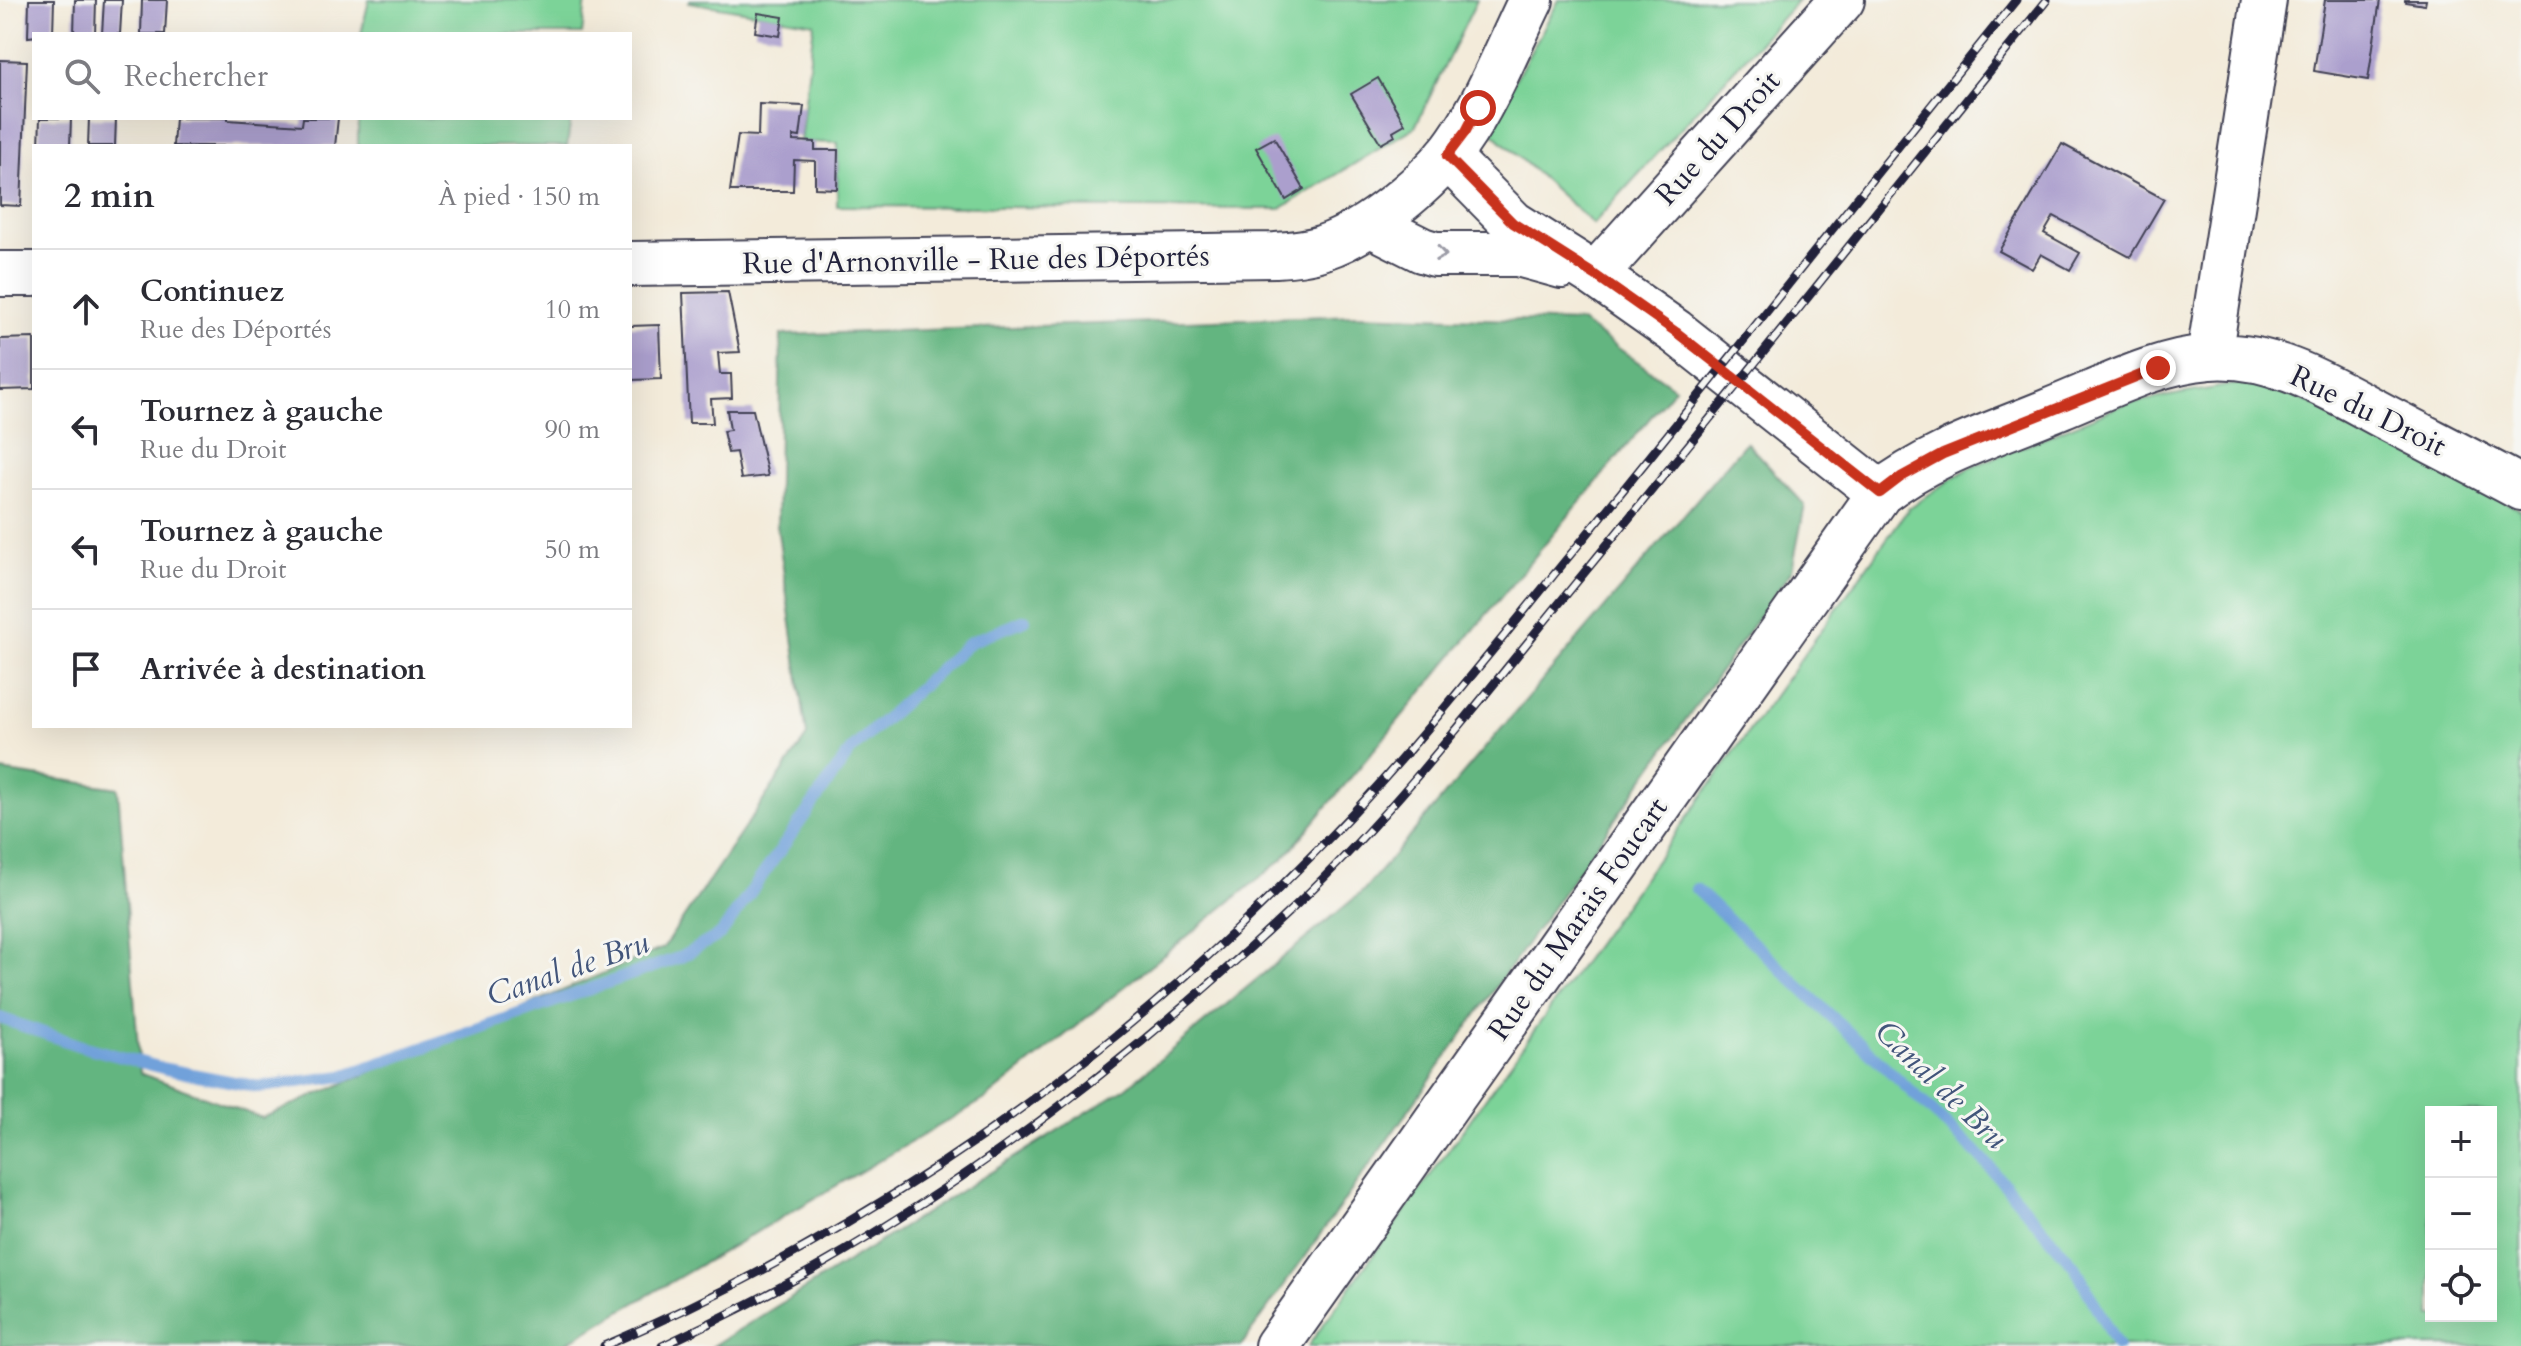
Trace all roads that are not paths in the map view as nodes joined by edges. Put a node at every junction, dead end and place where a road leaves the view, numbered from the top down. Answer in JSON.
{"nodes":[{"id":1,"x":1531,"y":0,"type":"edge"},
{"id":2,"x":1842,"y":0,"type":"edge"},
{"id":3,"x":2264,"y":0,"type":"edge"},
{"id":4,"x":1447,"y":156,"type":"junction"},
{"id":5,"x":1370,"y":224,"type":"junction"},
{"id":6,"x":632,"y":264,"type":"edge"},
{"id":7,"x":0,"y":274,"type":"edge"},
{"id":8,"x":32,"y":274,"type":"edge"},
{"id":9,"x":1595,"y":275,"type":"junction"},
{"id":10,"x":2209,"y":357,"type":"junction"},
{"id":11,"x":2521,"y":488,"type":"edge"},
{"id":12,"x":1880,"y":493,"type":"junction"},
{"id":13,"x":1277,"y":1346,"type":"edge"}],
"edges":[{"from":1,"to":4,"type":"street","name":"Rue d'Arnonville - Rue des Déportés"},
{"from":2,"to":9,"type":"street","name":"Rue du Droit"},
{"from":3,"to":10,"type":"street"},
{"from":4,"to":5,"type":"street","name":"Rue d'Arnonville - Rue des Déportés"},
{"from":4,"to":9,"type":"street"},
{"from":5,"to":6,"type":"street","name":"Rue d'Arnonville - Rue des Déportés"},
{"from":5,"to":9,"type":"street","one_way":true},
{"from":7,"to":8,"type":"street"},
{"from":9,"to":12,"type":"street"},
{"from":10,"to":11,"type":"street","name":"Rue du Droit"},
{"from":10,"to":12,"type":"street","name":"Rue du Droit"},
{"from":12,"to":13,"type":"street","name":"Rue du Marais Foucart"}]}
